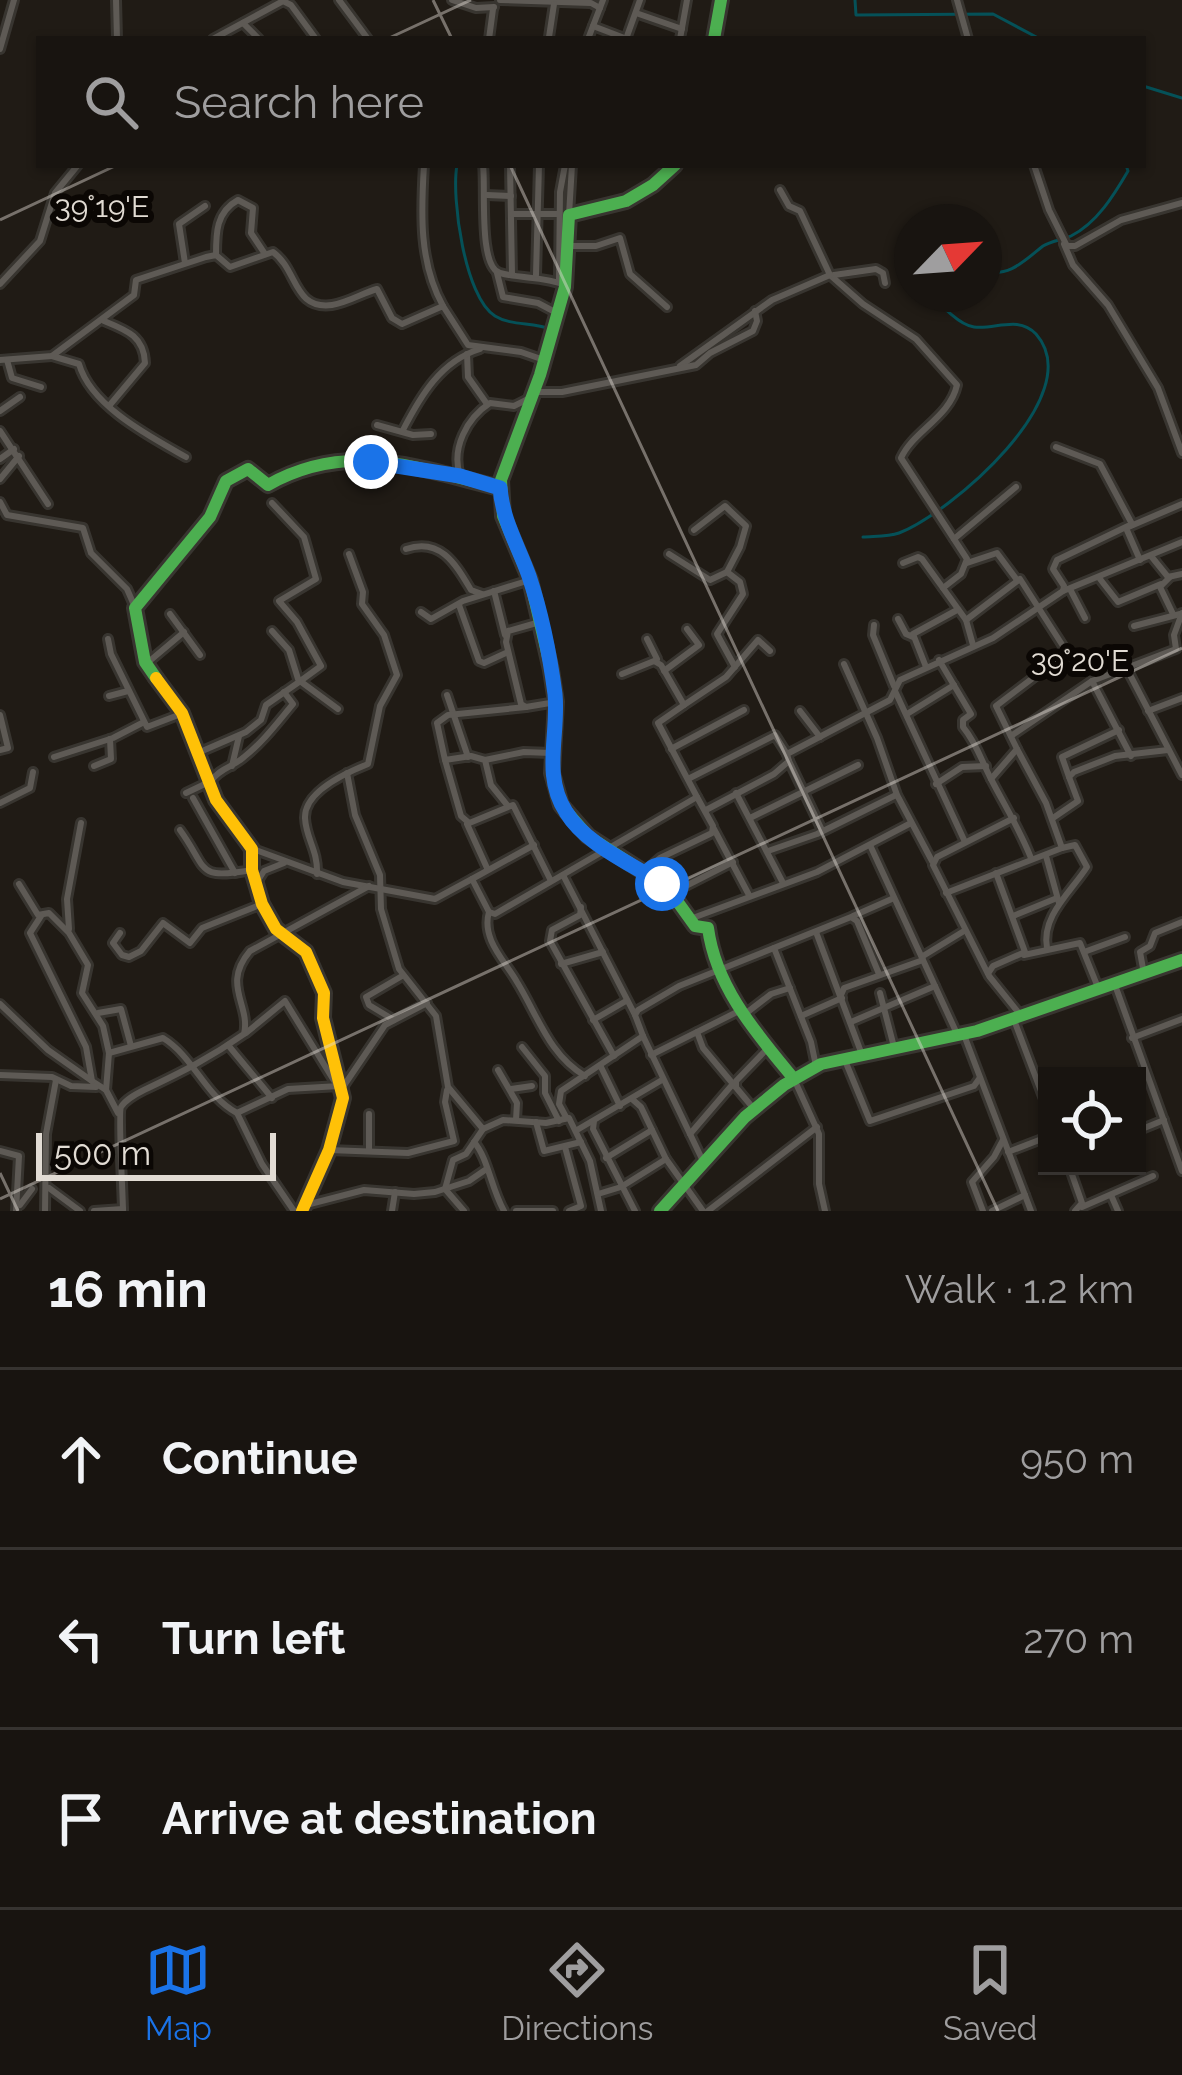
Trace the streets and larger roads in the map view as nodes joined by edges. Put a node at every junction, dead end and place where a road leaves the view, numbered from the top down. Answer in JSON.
{"nodes":[{"id":1,"x":14,"y":0,"type":"edge"},
{"id":2,"x":116,"y":0,"type":"edge"},
{"id":3,"x":284,"y":0,"type":"edge"},
{"id":4,"x":339,"y":0,"type":"edge"},
{"id":5,"x":456,"y":0,"type":"edge"},
{"id":6,"x":640,"y":0,"type":"edge"},
{"id":7,"x":722,"y":0,"type":"edge"},
{"id":8,"x":957,"y":0,"type":"edge"},
{"id":9,"x":555,"y":1,"type":"edge"},
{"id":10,"x":686,"y":1,"type":"edge"},
{"id":11,"x":497,"y":2,"type":"edge"},
{"id":12,"x":601,"y":4,"type":"edge"},
{"id":13,"x":636,"y":13,"type":"junction"},
{"id":14,"x":246,"y":23,"type":"junction"},
{"id":15,"x":592,"y":26,"type":"junction"},
{"id":16,"x":681,"y":34,"type":"edge"},
{"id":17,"x":117,"y":36,"type":"edge"},
{"id":18,"x":219,"y":36,"type":"edge"},
{"id":19,"x":257,"y":36,"type":"edge"},
{"id":20,"x":314,"y":36,"type":"edge"},
{"id":21,"x":366,"y":36,"type":"edge"},
{"id":22,"x":490,"y":36,"type":"edge"},
{"id":23,"x":549,"y":36,"type":"edge"},
{"id":24,"x":589,"y":36,"type":"edge"},
{"id":25,"x":619,"y":36,"type":"edge"},
{"id":26,"x":628,"y":36,"type":"edge"},
{"id":27,"x":715,"y":36,"type":"edge"},
{"id":28,"x":967,"y":36,"type":"edge"},
{"id":29,"x":0,"y":47,"type":"edge"},
{"id":30,"x":76,"y":168,"type":"edge"},
{"id":31,"x":424,"y":168,"type":"edge"},
{"id":32,"x":484,"y":168,"type":"edge"},
{"id":33,"x":510,"y":168,"type":"edge"},
{"id":34,"x":536,"y":168,"type":"edge"},
{"id":35,"x":568,"y":168,"type":"edge"},
{"id":36,"x":672,"y":168,"type":"edge"},
{"id":37,"x":1035,"y":168,"type":"edge"},
{"id":38,"x":781,"y":190,"type":"dead end"},
{"id":39,"x":487,"y":195,"type":"junction"},
{"id":40,"x":511,"y":196,"type":"junction"},
{"id":41,"x":1182,"y":203,"type":"edge"},
{"id":42,"x":206,"y":206,"type":"dead end"},
{"id":43,"x":511,"y":214,"type":"junction"},
{"id":44,"x":535,"y":214,"type":"junction"},
{"id":45,"x":564,"y":214,"type":"junction"},
{"id":46,"x":1064,"y":244,"type":"junction"},
{"id":47,"x":568,"y":246,"type":"junction"},
{"id":48,"x":266,"y":254,"type":"junction"},
{"id":49,"x":216,"y":255,"type":"junction"},
{"id":50,"x":184,"y":263,"type":"junction"},
{"id":51,"x":497,"y":273,"type":"junction"},
{"id":52,"x":512,"y":274,"type":"junction"},
{"id":53,"x":832,"y":275,"type":"junction"},
{"id":54,"x":536,"y":277,"type":"junction"},
{"id":55,"x":0,"y":284,"type":"edge"},
{"id":56,"x":562,"y":284,"type":"junction"},
{"id":57,"x":885,"y":284,"type":"dead end"},
{"id":58,"x":443,"y":306,"type":"junction"},
{"id":59,"x":667,"y":307,"type":"dead end"},
{"id":60,"x":755,"y":311,"type":"junction"},
{"id":61,"x":558,"y":314,"type":"junction"},
{"id":62,"x":104,"y":321,"type":"junction"},
{"id":63,"x":468,"y":349,"type":"junction"},
{"id":64,"x":52,"y":356,"type":"junction"},
{"id":65,"x":3,"y":360,"type":"edge"},
{"id":66,"x":544,"y":360,"type":"junction"},
{"id":67,"x":680,"y":366,"type":"junction"},
{"id":68,"x":41,"y":386,"type":"dead end"},
{"id":69,"x":533,"y":395,"type":"junction"},
{"id":70,"x":20,"y":397,"type":"dead end"},
{"id":71,"x":487,"y":404,"type":"junction"},
{"id":72,"x":110,"y":406,"type":"junction"},
{"id":73,"x":0,"y":411,"type":"edge"},
{"id":74,"x":377,"y":425,"type":"dead end"},
{"id":75,"x":403,"y":430,"type":"junction"},
{"id":76,"x":0,"y":431,"type":"edge"},
{"id":77,"x":431,"y":434,"type":"dead end"},
{"id":78,"x":1056,"y":447,"type":"dead end"},
{"id":79,"x":17,"y":453,"type":"junction"},
{"id":80,"x":1182,"y":453,"type":"edge"},
{"id":81,"x":186,"y":457,"type":"dead end"},
{"id":82,"x":0,"y":460,"type":"edge"},
{"id":83,"x":460,"y":476,"type":"junction"},
{"id":84,"x":0,"y":479,"type":"edge"},
{"id":85,"x":1016,"y":487,"type":"dead end"},
{"id":86,"x":500,"y":488,"type":"junction"},
{"id":87,"x":0,"y":502,"type":"edge"},
{"id":88,"x":272,"y":502,"type":"dead end"},
{"id":89,"x":48,"y":504,"type":"dead end"},
{"id":90,"x":1182,"y":504,"type":"edge"},
{"id":91,"x":1126,"y":528,"type":"junction"},
{"id":92,"x":694,"y":530,"type":"dead end"},
{"id":93,"x":954,"y":538,"type":"junction"},
{"id":94,"x":1182,"y":542,"type":"edge"},
{"id":95,"x":406,"y":549,"type":"dead end"},
{"id":96,"x":349,"y":554,"type":"dead end"},
{"id":97,"x":669,"y":554,"type":"dead end"},
{"id":98,"x":1151,"y":556,"type":"junction"},
{"id":99,"x":1139,"y":560,"type":"junction"},
{"id":100,"x":903,"y":563,"type":"dead end"},
{"id":101,"x":967,"y":563,"type":"junction"},
{"id":102,"x":727,"y":572,"type":"junction"},
{"id":103,"x":1182,"y":574,"type":"edge"},
{"id":104,"x":1169,"y":577,"type":"junction"},
{"id":105,"x":1100,"y":578,"type":"junction"},
{"id":106,"x":1018,"y":579,"type":"junction"},
{"id":107,"x":530,"y":580,"type":"junction"},
{"id":108,"x":1161,"y":584,"type":"junction"},
{"id":109,"x":944,"y":588,"type":"junction"},
{"id":110,"x":494,"y":591,"type":"junction"},
{"id":111,"x":1067,"y":591,"type":"junction"},
{"id":112,"x":482,"y":594,"type":"junction"},
{"id":113,"x":458,"y":604,"type":"junction"},
{"id":114,"x":1039,"y":607,"type":"junction"},
{"id":115,"x":135,"y":608,"type":"junction"},
{"id":116,"x":958,"y":609,"type":"junction"},
{"id":117,"x":421,"y":611,"type":"dead end"},
{"id":118,"x":170,"y":614,"type":"dead end"},
{"id":119,"x":1178,"y":614,"type":"edge"},
{"id":120,"x":1085,"y":618,"type":"dead end"},
{"id":121,"x":898,"y":619,"type":"dead end"},
{"id":122,"x":966,"y":620,"type":"junction"},
{"id":123,"x":540,"y":622,"type":"junction"},
{"id":124,"x":874,"y":625,"type":"dead end"},
{"id":125,"x":1134,"y":626,"type":"dead end"},
{"id":126,"x":687,"y":629,"type":"dead end"},
{"id":127,"x":272,"y":631,"type":"dead end"},
{"id":128,"x":184,"y":632,"type":"junction"},
{"id":129,"x":505,"y":635,"type":"junction"},
{"id":130,"x":913,"y":637,"type":"junction"},
{"id":131,"x":108,"y":639,"type":"dead end"},
{"id":132,"x":646,"y":639,"type":"dead end"},
{"id":133,"x":974,"y":645,"type":"junction"},
{"id":134,"x":770,"y":651,"type":"dead end"},
{"id":135,"x":508,"y":652,"type":"junction"},
{"id":136,"x":200,"y":655,"type":"dead end"},
{"id":137,"x":659,"y":663,"type":"junction"},
{"id":138,"x":146,"y":664,"type":"junction"},
{"id":139,"x":844,"y":664,"type":"dead end"},
{"id":140,"x":932,"y":664,"type":"junction"},
{"id":141,"x":735,"y":667,"type":"junction"},
{"id":142,"x":1127,"y":669,"type":"junction"},
{"id":143,"x":664,"y":671,"type":"junction"},
{"id":144,"x":622,"y":674,"type":"dead end"},
{"id":145,"x":300,"y":681,"type":"junction"},
{"id":146,"x":1092,"y":681,"type":"junction"},
{"id":147,"x":950,"y":687,"type":"junction"},
{"id":148,"x":894,"y":689,"type":"junction"},
{"id":149,"x":128,"y":691,"type":"junction"},
{"id":150,"x":283,"y":691,"type":"junction"},
{"id":151,"x":447,"y":695,"type":"dead end"},
{"id":152,"x":109,"y":696,"type":"dead end"},
{"id":153,"x":1182,"y":699,"type":"edge"},
{"id":154,"x":556,"y":702,"type":"junction"},
{"id":155,"x":684,"y":705,"type":"junction"},
{"id":156,"x":526,"y":707,"type":"junction"},
{"id":157,"x":338,"y":710,"type":"dead end"},
{"id":158,"x":744,"y":710,"type":"dead end"},
{"id":159,"x":800,"y":711,"type":"dead end"},
{"id":160,"x":1148,"y":711,"type":"junction"},
{"id":161,"x":864,"y":712,"type":"junction"},
{"id":162,"x":182,"y":713,"type":"junction"},
{"id":163,"x":454,"y":714,"type":"junction"},
{"id":164,"x":907,"y":714,"type":"junction"},
{"id":165,"x":0,"y":715,"type":"edge"},
{"id":166,"x":144,"y":722,"type":"junction"},
{"id":167,"x":1118,"y":730,"type":"junction"},
{"id":168,"x":239,"y":736,"type":"junction"},
{"id":169,"x":1011,"y":736,"type":"junction"},
{"id":170,"x":820,"y":737,"type":"junction"},
{"id":171,"x":110,"y":739,"type":"junction"},
{"id":172,"x":1167,"y":747,"type":"junction"},
{"id":173,"x":671,"y":748,"type":"junction"},
{"id":174,"x":1016,"y":749,"type":"junction"},
{"id":175,"x":0,"y":750,"type":"edge"},
{"id":176,"x":551,"y":752,"type":"junction"},
{"id":177,"x":197,"y":755,"type":"junction"},
{"id":178,"x":1134,"y":756,"type":"junction"},
{"id":179,"x":468,"y":757,"type":"junction"},
{"id":180,"x":54,"y":758,"type":"dead end"},
{"id":181,"x":788,"y":758,"type":"junction"},
{"id":182,"x":445,"y":760,"type":"junction"},
{"id":183,"x":485,"y":760,"type":"junction"},
{"id":184,"x":94,"y":766,"type":"dead end"},
{"id":185,"x":232,"y":766,"type":"junction"},
{"id":186,"x":858,"y":766,"type":"dead end"},
{"id":187,"x":986,"y":766,"type":"junction"},
{"id":188,"x":34,"y":772,"type":"dead end"},
{"id":189,"x":347,"y":773,"type":"junction"},
{"id":190,"x":1182,"y":775,"type":"edge"},
{"id":191,"x":1069,"y":777,"type":"junction"},
{"id":192,"x":688,"y":779,"type":"junction"},
{"id":193,"x":991,"y":779,"type":"junction"},
{"id":194,"x":210,"y":783,"type":"junction"},
{"id":195,"x":937,"y":784,"type":"junction"},
{"id":196,"x":805,"y":790,"type":"junction"},
{"id":197,"x":736,"y":794,"type":"junction"},
{"id":198,"x":897,"y":795,"type":"junction"},
{"id":199,"x":698,"y":797,"type":"junction"},
{"id":200,"x":0,"y":803,"type":"edge"},
{"id":201,"x":508,"y":806,"type":"junction"},
{"id":202,"x":706,"y":810,"type":"junction"},
{"id":203,"x":750,"y":818,"type":"junction"},
{"id":204,"x":1014,"y":818,"type":"junction"},
{"id":205,"x":1052,"y":818,"type":"junction"},
{"id":206,"x":468,"y":822,"type":"junction"},
{"id":207,"x":82,"y":823,"type":"dead end"},
{"id":208,"x":911,"y":823,"type":"junction"},
{"id":209,"x":713,"y":828,"type":"junction"},
{"id":210,"x":180,"y":830,"type":"dead end"},
{"id":211,"x":822,"y":830,"type":"junction"},
{"id":212,"x":965,"y":842,"type":"junction"},
{"id":213,"x":534,"y":844,"type":"junction"},
{"id":214,"x":870,"y":844,"type":"junction"},
{"id":215,"x":1062,"y":848,"type":"junction"},
{"id":216,"x":252,"y":849,"type":"junction"},
{"id":217,"x":608,"y":849,"type":"junction"},
{"id":218,"x":768,"y":851,"type":"junction"},
{"id":219,"x":1046,"y":856,"type":"junction"},
{"id":220,"x":1032,"y":859,"type":"junction"},
{"id":221,"x":734,"y":862,"type":"junction"},
{"id":222,"x":284,"y":863,"type":"junction"},
{"id":223,"x":933,"y":865,"type":"junction"},
{"id":224,"x":487,"y":868,"type":"junction"},
{"id":225,"x":252,"y":870,"type":"junction"},
{"id":226,"x":644,"y":872,"type":"junction"},
{"id":227,"x":235,"y":873,"type":"junction"},
{"id":228,"x":997,"y":873,"type":"junction"},
{"id":229,"x":317,"y":874,"type":"junction"},
{"id":230,"x":563,"y":874,"type":"junction"},
{"id":231,"x":472,"y":879,"type":"junction"},
{"id":232,"x":551,"y":880,"type":"junction"},
{"id":233,"x":782,"y":883,"type":"junction"},
{"id":234,"x":19,"y":884,"type":"dead end"},
{"id":235,"x":256,"y":886,"type":"junction"},
{"id":236,"x":369,"y":886,"type":"junction"},
{"id":237,"x":380,"y":888,"type":"junction"},
{"id":238,"x":672,"y":893,"type":"junction"},
{"id":239,"x":950,"y":894,"type":"junction"},
{"id":240,"x":749,"y":895,"type":"junction"},
{"id":241,"x":893,"y":898,"type":"junction"},
{"id":242,"x":1058,"y":901,"type":"junction"},
{"id":243,"x":262,"y":904,"type":"junction"},
{"id":244,"x":718,"y":907,"type":"junction"},
{"id":245,"x":580,"y":908,"type":"junction"},
{"id":246,"x":490,"y":912,"type":"junction"},
{"id":247,"x":41,"y":916,"type":"junction"},
{"id":248,"x":1013,"y":916,"type":"junction"},
{"id":249,"x":851,"y":917,"type":"junction"},
{"id":250,"x":690,"y":919,"type":"junction"},
{"id":251,"x":1182,"y":922,"type":"edge"},
{"id":252,"x":709,"y":931,"type":"junction"},
{"id":253,"x":69,"y":932,"type":"junction"},
{"id":254,"x":816,"y":932,"type":"junction"},
{"id":255,"x":120,"y":933,"type":"dead end"},
{"id":256,"x":281,"y":933,"type":"junction"},
{"id":257,"x":964,"y":935,"type":"junction"},
{"id":258,"x":1125,"y":937,"type":"dead end"},
{"id":259,"x":774,"y":948,"type":"junction"},
{"id":260,"x":1047,"y":948,"type":"junction"},
{"id":261,"x":603,"y":952,"type":"junction"},
{"id":262,"x":1084,"y":952,"type":"junction"},
{"id":263,"x":1024,"y":955,"type":"junction"},
{"id":264,"x":923,"y":958,"type":"junction"},
{"id":265,"x":1182,"y":960,"type":"edge"},
{"id":266,"x":561,"y":964,"type":"junction"},
{"id":267,"x":982,"y":965,"type":"junction"},
{"id":268,"x":993,"y":965,"type":"junction"},
{"id":269,"x":722,"y":972,"type":"junction"},
{"id":270,"x":879,"y":974,"type":"junction"},
{"id":271,"x":1144,"y":974,"type":"junction"},
{"id":272,"x":403,"y":976,"type":"junction"},
{"id":273,"x":988,"y":976,"type":"junction"},
{"id":274,"x":1115,"y":985,"type":"junction"},
{"id":275,"x":935,"y":986,"type":"junction"},
{"id":276,"x":790,"y":988,"type":"junction"},
{"id":277,"x":1099,"y":991,"type":"junction"},
{"id":278,"x":841,"y":992,"type":"junction"},
{"id":279,"x":880,"y":993,"type":"dead end"},
{"id":280,"x":626,"y":1001,"type":"junction"},
{"id":281,"x":427,"y":1003,"type":"junction"},
{"id":282,"x":0,"y":1004,"type":"edge"},
{"id":283,"x":886,"y":1006,"type":"junction"},
{"id":284,"x":96,"y":1014,"type":"junction"},
{"id":285,"x":741,"y":1014,"type":"junction"},
{"id":286,"x":635,"y":1015,"type":"junction"},
{"id":287,"x":801,"y":1016,"type":"junction"},
{"id":288,"x":1018,"y":1019,"type":"junction"},
{"id":289,"x":1182,"y":1019,"type":"edge"},
{"id":290,"x":394,"y":1020,"type":"junction"},
{"id":291,"x":593,"y":1020,"type":"junction"},
{"id":292,"x":851,"y":1022,"type":"junction"},
{"id":293,"x":250,"y":1025,"type":"junction"},
{"id":294,"x":694,"y":1035,"type":"junction"},
{"id":295,"x":961,"y":1035,"type":"junction"},
{"id":296,"x":643,"y":1036,"type":"junction"},
{"id":297,"x":1132,"y":1038,"type":"junction"},
{"id":298,"x":131,"y":1046,"type":"junction"},
{"id":299,"x":228,"y":1046,"type":"junction"},
{"id":300,"x":523,"y":1047,"type":"dead end"},
{"id":301,"x":894,"y":1047,"type":"junction"},
{"id":302,"x":767,"y":1049,"type":"junction"},
{"id":303,"x":861,"y":1053,"type":"junction"},
{"id":304,"x":109,"y":1054,"type":"junction"},
{"id":305,"x":652,"y":1054,"type":"junction"},
{"id":306,"x":614,"y":1056,"type":"junction"},
{"id":307,"x":844,"y":1058,"type":"junction"},
{"id":308,"x":816,"y":1066,"type":"junction"},
{"id":309,"x":194,"y":1069,"type":"junction"},
{"id":310,"x":598,"y":1069,"type":"junction"},
{"id":311,"x":498,"y":1070,"type":"dead end"},
{"id":312,"x":0,"y":1075,"type":"edge"},
{"id":313,"x":585,"y":1076,"type":"junction"},
{"id":314,"x":663,"y":1079,"type":"junction"},
{"id":315,"x":794,"y":1079,"type":"junction"},
{"id":316,"x":979,"y":1079,"type":"junction"},
{"id":317,"x":56,"y":1080,"type":"junction"},
{"id":318,"x":1038,"y":1080,"type":"edge"},
{"id":319,"x":99,"y":1086,"type":"junction"},
{"id":320,"x":532,"y":1086,"type":"dead end"},
{"id":321,"x":448,"y":1087,"type":"junction"},
{"id":322,"x":734,"y":1087,"type":"junction"},
{"id":323,"x":340,"y":1088,"type":"junction"},
{"id":324,"x":512,"y":1089,"type":"junction"},
{"id":325,"x":272,"y":1098,"type":"junction"},
{"id":326,"x":632,"y":1099,"type":"junction"},
{"id":327,"x":620,"y":1106,"type":"junction"},
{"id":328,"x":755,"y":1110,"type":"junction"},
{"id":329,"x":118,"y":1113,"type":"junction"},
{"id":330,"x":237,"y":1113,"type":"junction"},
{"id":331,"x":369,"y":1114,"type":"dead end"},
{"id":332,"x":562,"y":1119,"type":"junction"},
{"id":333,"x":1164,"y":1120,"type":"junction"},
{"id":334,"x":516,"y":1121,"type":"junction"},
{"id":335,"x":536,"y":1122,"type":"junction"},
{"id":336,"x":592,"y":1125,"type":"junction"},
{"id":337,"x":817,"y":1127,"type":"junction"},
{"id":338,"x":1146,"y":1127,"type":"edge"},
{"id":339,"x":483,"y":1129,"type":"junction"},
{"id":340,"x":578,"y":1130,"type":"junction"},
{"id":341,"x":652,"y":1130,"type":"junction"},
{"id":342,"x":690,"y":1134,"type":"junction"},
{"id":343,"x":1003,"y":1140,"type":"junction"},
{"id":344,"x":1038,"y":1140,"type":"edge"},
{"id":345,"x":1182,"y":1140,"type":"edge"},
{"id":346,"x":474,"y":1142,"type":"junction"},
{"id":347,"x":581,"y":1142,"type":"junction"},
{"id":348,"x":1172,"y":1145,"type":"junction"},
{"id":349,"x":565,"y":1147,"type":"junction"},
{"id":350,"x":369,"y":1149,"type":"junction"},
{"id":351,"x":329,"y":1150,"type":"junction"},
{"id":352,"x":0,"y":1151,"type":"edge"},
{"id":353,"x":1008,"y":1152,"type":"junction"},
{"id":354,"x":607,"y":1158,"type":"junction"},
{"id":355,"x":666,"y":1159,"type":"junction"},
{"id":356,"x":704,"y":1162,"type":"junction"},
{"id":357,"x":485,"y":1170,"type":"junction"},
{"id":358,"x":1182,"y":1171,"type":"edge"},
{"id":359,"x":1071,"y":1175,"type":"edge"},
{"id":360,"x":1153,"y":1176,"type":"dead end"},
{"id":361,"x":683,"y":1184,"type":"junction"},
{"id":362,"x":621,"y":1187,"type":"junction"},
{"id":363,"x":48,"y":1188,"type":"junction"},
{"id":364,"x":32,"y":1189,"type":"dead end"},
{"id":365,"x":445,"y":1189,"type":"junction"},
{"id":366,"x":395,"y":1192,"type":"junction"},
{"id":367,"x":598,"y":1194,"type":"junction"},
{"id":368,"x":1025,"y":1195,"type":"junction"},
{"id":369,"x":1111,"y":1195,"type":"junction"},
{"id":370,"x":706,"y":1208,"type":"edge"},
{"id":371,"x":17,"y":1209,"type":"edge"},
{"id":372,"x":1078,"y":1209,"type":"edge"},
{"id":373,"x":123,"y":1210,"type":"edge"},
{"id":374,"x":295,"y":1210,"type":"edge"},
{"id":375,"x":825,"y":1210,"type":"edge"},
{"id":376,"x":45,"y":1211,"type":"edge"},
{"id":377,"x":80,"y":1211,"type":"edge"},
{"id":378,"x":94,"y":1211,"type":"edge"},
{"id":379,"x":392,"y":1211,"type":"edge"},
{"id":380,"x":464,"y":1211,"type":"edge"},
{"id":381,"x":503,"y":1211,"type":"edge"},
{"id":382,"x":516,"y":1211,"type":"edge"},
{"id":383,"x":553,"y":1211,"type":"edge"},
{"id":384,"x":569,"y":1211,"type":"edge"},
{"id":385,"x":601,"y":1211,"type":"edge"},
{"id":386,"x":635,"y":1211,"type":"edge"},
{"id":387,"x":660,"y":1211,"type":"edge"},
{"id":388,"x":814,"y":1211,"type":"edge"},
{"id":389,"x":987,"y":1211,"type":"edge"},
{"id":390,"x":1031,"y":1211,"type":"edge"},
{"id":391,"x":1118,"y":1211,"type":"edge"}],
"edges":[{"from":1,"to":29,"type":"street"},
{"from":2,"to":17,"type":"street"},
{"from":3,"to":14,"type":"street"},
{"from":3,"to":20,"type":"street"},
{"from":4,"to":21,"type":"street"},
{"from":5,"to":11,"type":"street"},
{"from":6,"to":13,"type":"street"},
{"from":7,"to":27,"type":"street"},
{"from":8,"to":28,"type":"street"},
{"from":9,"to":11,"type":"street"},
{"from":9,"to":12,"type":"street"},
{"from":9,"to":23,"type":"street"},
{"from":10,"to":16,"type":"street"},
{"from":11,"to":22,"type":"street"},
{"from":12,"to":15,"type":"street"},
{"from":13,"to":16,"type":"street"},
{"from":13,"to":26,"type":"street"},
{"from":14,"to":18,"type":"street"},
{"from":14,"to":19,"type":"street"},
{"from":15,"to":24,"type":"street"},
{"from":15,"to":25,"type":"street"},
{"from":30,"to":55,"type":"street"},
{"from":31,"to":58,"type":"street"},
{"from":32,"to":39,"type":"street"},
{"from":33,"to":40,"type":"street"},
{"from":34,"to":44,"type":"street"},
{"from":35,"to":45,"type":"street"},
{"from":36,"to":45,"type":"street"},
{"from":37,"to":46,"type":"street"},
{"from":38,"to":53,"type":"street"},
{"from":39,"to":40,"type":"street"},
{"from":39,"to":51,"type":"street"},
{"from":40,"to":43,"type":"street"},
{"from":41,"to":46,"type":"street"},
{"from":42,"to":50,"type":"street"},
{"from":43,"to":44,"type":"street"},
{"from":43,"to":52,"type":"street"},
{"from":44,"to":45,"type":"street"},
{"from":44,"to":54,"type":"street"},
{"from":45,"to":47,"type":"street"},
{"from":45,"to":56,"type":"street"},
{"from":46,"to":80,"type":"street"},
{"from":47,"to":56,"type":"street"},
{"from":47,"to":59,"type":"street"},
{"from":48,"to":49,"type":"street"},
{"from":48,"to":49,"type":"street"},
{"from":48,"to":58,"type":"street"},
{"from":49,"to":50,"type":"street"},
{"from":50,"to":62,"type":"street"},
{"from":51,"to":52,"type":"street"},
{"from":51,"to":61,"type":"street"},
{"from":52,"to":54,"type":"street"},
{"from":53,"to":57,"type":"street"},
{"from":53,"to":60,"type":"street"},
{"from":53,"to":93,"type":"street"},
{"from":54,"to":56,"type":"street"},
{"from":56,"to":61,"type":"street"},
{"from":58,"to":63,"type":"street"},
{"from":60,"to":67,"type":"street"},
{"from":60,"to":67,"type":"street"},
{"from":61,"to":66,"type":"street"},
{"from":62,"to":64,"type":"street"},
{"from":62,"to":72,"type":"street"},
{"from":63,"to":66,"type":"street"},
{"from":63,"to":71,"type":"street"},
{"from":63,"to":75,"type":"street"},
{"from":64,"to":65,"type":"street"},
{"from":64,"to":72,"type":"street"},
{"from":65,"to":68,"type":"street"},
{"from":66,"to":69,"type":"street"},
{"from":67,"to":69,"type":"street"},
{"from":69,"to":71,"type":"street"},
{"from":69,"to":86,"type":"street"},
{"from":70,"to":73,"type":"street"},
{"from":71,"to":83,"type":"street"},
{"from":72,"to":81,"type":"street"},
{"from":74,"to":75,"type":"street"},
{"from":75,"to":77,"type":"street"},
{"from":76,"to":79,"type":"street"},
{"from":78,"to":91,"type":"street"},
{"from":79,"to":82,"type":"street"},
{"from":79,"to":84,"type":"street"},
{"from":79,"to":89,"type":"street"},
{"from":83,"to":86,"type":"street"},
{"from":83,"to":115,"type":"street"},
{"from":85,"to":93,"type":"street"},
{"from":86,"to":107,"type":"street"},
{"from":87,"to":115,"type":"street"},
{"from":88,"to":145,"type":"street"},
{"from":90,"to":91,"type":"street"},
{"from":91,"to":99,"type":"street"},
{"from":91,"to":111,"type":"street"},
{"from":92,"to":102,"type":"street"},
{"from":93,"to":101,"type":"street"},
{"from":94,"to":98,"type":"street"},
{"from":95,"to":112,"type":"street"},
{"from":96,"to":189,"type":"street"},
{"from":97,"to":102,"type":"street"},
{"from":98,"to":99,"type":"street"},
{"from":98,"to":104,"type":"street"},
{"from":99,"to":105,"type":"street"},
{"from":100,"to":109,"type":"street"},
{"from":101,"to":106,"type":"street"},
{"from":101,"to":109,"type":"street"},
{"from":102,"to":141,"type":"street"},
{"from":103,"to":104,"type":"street"},
{"from":104,"to":108,"type":"street"},
{"from":105,"to":108,"type":"street"},
{"from":105,"to":111,"type":"street"},
{"from":106,"to":114,"type":"street"},
{"from":106,"to":122,"type":"street"},
{"from":107,"to":110,"type":"street"},
{"from":107,"to":123,"type":"street"},
{"from":108,"to":119,"type":"street"},
{"from":109,"to":116,"type":"street"},
{"from":110,"to":112,"type":"street"},
{"from":110,"to":129,"type":"street"},
{"from":111,"to":114,"type":"street"},
{"from":111,"to":120,"type":"street"},
{"from":112,"to":113,"type":"street"},
{"from":113,"to":117,"type":"street"},
{"from":113,"to":135,"type":"street"},
{"from":114,"to":133,"type":"street"},
{"from":114,"to":169,"type":"street"},
{"from":115,"to":138,"type":"street"},
{"from":116,"to":122,"type":"street"},
{"from":116,"to":130,"type":"street"},
{"from":118,"to":128,"type":"street"},
{"from":119,"to":125,"type":"street"},
{"from":119,"to":142,"type":"street"},
{"from":121,"to":130,"type":"street"},
{"from":122,"to":133,"type":"street"},
{"from":123,"to":129,"type":"street"},
{"from":123,"to":154,"type":"street"},
{"from":124,"to":148,"type":"street"},
{"from":126,"to":143,"type":"street"},
{"from":127,"to":145,"type":"street"},
{"from":128,"to":136,"type":"street"},
{"from":128,"to":138,"type":"street"},
{"from":129,"to":135,"type":"street"},
{"from":130,"to":140,"type":"street"},
{"from":131,"to":149,"type":"street"},
{"from":132,"to":137,"type":"street"},
{"from":133,"to":140,"type":"street"},
{"from":134,"to":141,"type":"street"},
{"from":135,"to":156,"type":"street"},
{"from":137,"to":143,"type":"street"},
{"from":137,"to":144,"type":"street"},
{"from":138,"to":162,"type":"street"},
{"from":139,"to":161,"type":"street"},
{"from":140,"to":147,"type":"street"},
{"from":140,"to":148,"type":"street"},
{"from":141,"to":155,"type":"street"},
{"from":142,"to":146,"type":"street"},
{"from":142,"to":160,"type":"street"},
{"from":143,"to":155,"type":"street"},
{"from":145,"to":150,"type":"street"},
{"from":145,"to":157,"type":"street"},
{"from":146,"to":167,"type":"street"},
{"from":146,"to":169,"type":"street"},
{"from":147,"to":164,"type":"street"},
{"from":147,"to":187,"type":"street"},
{"from":148,"to":161,"type":"street"},
{"from":148,"to":164,"type":"street"},
{"from":149,"to":152,"type":"street"},
{"from":149,"to":166,"type":"street"},
{"from":150,"to":168,"type":"street"},
{"from":150,"to":185,"type":"street"},
{"from":151,"to":163,"type":"street"},
{"from":153,"to":160,"type":"street"},
{"from":154,"to":156,"type":"street"},
{"from":154,"to":176,"type":"street"},
{"from":155,"to":173,"type":"street"},
{"from":156,"to":163,"type":"street"},
{"from":158,"to":173,"type":"street"},
{"from":159,"to":170,"type":"street"},
{"from":160,"to":172,"type":"street"},
{"from":161,"to":170,"type":"street"},
{"from":161,"to":198,"type":"street"},
{"from":162,"to":166,"type":"street"},
{"from":162,"to":177,"type":"street"},
{"from":163,"to":179,"type":"street"},
{"from":163,"to":182,"type":"street"},
{"from":164,"to":195,"type":"street"},
{"from":165,"to":175,"type":"street"},
{"from":166,"to":171,"type":"street"},
{"from":167,"to":178,"type":"street"},
{"from":167,"to":191,"type":"street"},
{"from":168,"to":177,"type":"street"},
{"from":168,"to":185,"type":"street"},
{"from":169,"to":174,"type":"street"},
{"from":170,"to":181,"type":"street"},
{"from":171,"to":180,"type":"street"},
{"from":171,"to":184,"type":"street"},
{"from":172,"to":178,"type":"street"},
{"from":172,"to":190,"type":"street"},
{"from":173,"to":192,"type":"street"},
{"from":174,"to":193,"type":"street"},
{"from":174,"to":205,"type":"street"},
{"from":176,"to":183,"type":"street"},
{"from":176,"to":217,"type":"street"},
{"from":177,"to":194,"type":"street"},
{"from":178,"to":191,"type":"street"},
{"from":179,"to":182,"type":"street"},
{"from":179,"to":183,"type":"street"},
{"from":181,"to":192,"type":"street"},
{"from":181,"to":196,"type":"street"},
{"from":181,"to":197,"type":"street"},
{"from":182,"to":206,"type":"street"},
{"from":183,"to":201,"type":"street"},
{"from":185,"to":194,"type":"street"},
{"from":186,"to":196,"type":"street"},
{"from":187,"to":193,"type":"street"},
{"from":187,"to":195,"type":"street"},
{"from":188,"to":200,"type":"street"},
{"from":189,"to":229,"type":"street"},
{"from":189,"to":237,"type":"street"},
{"from":191,"to":205,"type":"street"},
{"from":192,"to":199,"type":"street"},
{"from":193,"to":204,"type":"street"},
{"from":194,"to":216,"type":"street"},
{"from":194,"to":227,"type":"street"},
{"from":195,"to":212,"type":"street"},
{"from":196,"to":203,"type":"street"},
{"from":196,"to":211,"type":"street"},
{"from":197,"to":202,"type":"street"},
{"from":197,"to":203,"type":"street"},
{"from":198,"to":208,"type":"street"},
{"from":198,"to":211,"type":"street"},
{"from":199,"to":202,"type":"street"},
{"from":199,"to":217,"type":"street"},
{"from":201,"to":206,"type":"street"},
{"from":201,"to":213,"type":"street"},
{"from":202,"to":209,"type":"street"},
{"from":203,"to":218,"type":"street"},
{"from":204,"to":212,"type":"street"},
{"from":204,"to":220,"type":"street"},
{"from":205,"to":215,"type":"street"},
{"from":206,"to":224,"type":"street"},
{"from":207,"to":253,"type":"street"},
{"from":208,"to":214,"type":"street"},
{"from":208,"to":223,"type":"street"},
{"from":209,"to":221,"type":"street"},
{"from":209,"to":226,"type":"street"},
{"from":210,"to":227,"type":"street"},
{"from":211,"to":218,"type":"street"},
{"from":212,"to":223,"type":"street"},
{"from":213,"to":224,"type":"street"},
{"from":213,"to":232,"type":"street"},
{"from":214,"to":233,"type":"street"},
{"from":214,"to":241,"type":"street"},
{"from":215,"to":219,"type":"street"},
{"from":215,"to":242,"type":"street"},
{"from":216,"to":222,"type":"street"},
{"from":216,"to":225,"type":"street"},
{"from":217,"to":226,"type":"street"},
{"from":217,"to":230,"type":"street"},
{"from":218,"to":233,"type":"street"},
{"from":219,"to":220,"type":"street"},
{"from":219,"to":242,"type":"street"},
{"from":220,"to":228,"type":"street"},
{"from":221,"to":238,"type":"street"},
{"from":221,"to":240,"type":"street"},
{"from":222,"to":229,"type":"street"},
{"from":222,"to":235,"type":"street"},
{"from":223,"to":239,"type":"street"},
{"from":224,"to":231,"type":"street"},
{"from":225,"to":227,"type":"street"},
{"from":225,"to":235,"type":"street"},
{"from":226,"to":238,"type":"street"},
{"from":228,"to":239,"type":"street"},
{"from":228,"to":248,"type":"street"},
{"from":229,"to":236,"type":"street"},
{"from":230,"to":232,"type":"street"},
{"from":230,"to":245,"type":"street"},
{"from":231,"to":237,"type":"street"},
{"from":231,"to":246,"type":"street"},
{"from":232,"to":246,"type":"street"},
{"from":233,"to":240,"type":"street"},
{"from":234,"to":247,"type":"street"},
{"from":235,"to":243,"type":"street"},
{"from":236,"to":237,"type":"street"},
{"from":236,"to":256,"type":"street"},
{"from":237,"to":272,"type":"street"},
{"from":238,"to":250,"type":"street"},
{"from":239,"to":257,"type":"street"},
{"from":240,"to":244,"type":"street"},
{"from":241,"to":249,"type":"street"},
{"from":241,"to":264,"type":"street"},
{"from":242,"to":248,"type":"street"},
{"from":242,"to":260,"type":"street"},
{"from":243,"to":255,"type":"street"},
{"from":243,"to":256,"type":"street"},
{"from":244,"to":250,"type":"street"},
{"from":244,"to":252,"type":"street"},
{"from":245,"to":261,"type":"street"},
{"from":245,"to":266,"type":"street"},
{"from":246,"to":313,"type":"street"},
{"from":247,"to":253,"type":"street"},
{"from":247,"to":319,"type":"street"},
{"from":248,"to":263,"type":"street"},
{"from":249,"to":254,"type":"street"},
{"from":249,"to":270,"type":"street"},
{"from":250,"to":252,"type":"street"},
{"from":251,"to":271,"type":"street"},
{"from":252,"to":269,"type":"street"},
{"from":253,"to":284,"type":"street"},
{"from":254,"to":259,"type":"street"},
{"from":254,"to":278,"type":"street"},
{"from":256,"to":293,"type":"street"},
{"from":256,"to":323,"type":"street"},
{"from":257,"to":264,"type":"street"},
{"from":257,"to":267,"type":"street"},
{"from":258,"to":262,"type":"street"},
{"from":259,"to":269,"type":"street"},
{"from":259,"to":276,"type":"street"},
{"from":260,"to":262,"type":"street"},
{"from":260,"to":263,"type":"street"},
{"from":261,"to":266,"type":"street"},
{"from":261,"to":280,"type":"street"},
{"from":262,"to":277,"type":"street"},
{"from":263,"to":268,"type":"street"},
{"from":264,"to":270,"type":"street"},
{"from":264,"to":275,"type":"street"},
{"from":265,"to":271,"type":"street"},
{"from":266,"to":291,"type":"street"},
{"from":267,"to":268,"type":"street"},
{"from":267,"to":273,"type":"street"},
{"from":268,"to":273,"type":"street"},
{"from":269,"to":285,"type":"street"},
{"from":269,"to":286,"type":"street"},
{"from":270,"to":278,"type":"street"},
{"from":271,"to":274,"type":"street"},
{"from":272,"to":281,"type":"street"},
{"from":272,"to":290,"type":"street"},
{"from":273,"to":288,"type":"street"},
{"from":274,"to":277,"type":"street"},
{"from":274,"to":297,"type":"street"},
{"from":275,"to":283,"type":"street"},
{"from":275,"to":295,"type":"street"},
{"from":276,"to":285,"type":"street"},
{"from":276,"to":287,"type":"street"},
{"from":277,"to":288,"type":"street"},
{"from":278,"to":287,"type":"street"},
{"from":278,"to":292,"type":"street"},
{"from":279,"to":283,"type":"street"},
{"from":280,"to":286,"type":"street"},
{"from":280,"to":291,"type":"street"},
{"from":281,"to":290,"type":"street"},
{"from":281,"to":321,"type":"street"},
{"from":282,"to":319,"type":"street"},
{"from":283,"to":292,"type":"street"},
{"from":283,"to":301,"type":"street"},
{"from":284,"to":298,"type":"street"},
{"from":284,"to":304,"type":"street"},
{"from":285,"to":294,"type":"street"},
{"from":285,"to":302,"type":"street"},
{"from":286,"to":296,"type":"street"},
{"from":287,"to":308,"type":"street"},
{"from":288,"to":295,"type":"street"},
{"from":288,"to":318,"type":"street"},
{"from":289,"to":297,"type":"street"},
{"from":290,"to":323,"type":"street"},
{"from":291,"to":306,"type":"street"},
{"from":292,"to":303,"type":"street"},
{"from":293,"to":299,"type":"street"},
{"from":293,"to":323,"type":"street"},
{"from":294,"to":305,"type":"street"},
{"from":294,"to":322,"type":"street"},
{"from":295,"to":301,"type":"street"},
{"from":295,"to":316,"type":"street"},
{"from":296,"to":305,"type":"street"},
{"from":296,"to":306,"type":"street"},
{"from":297,"to":333,"type":"street"},
{"from":298,"to":304,"type":"street"},
{"from":298,"to":309,"type":"street"},
{"from":299,"to":309,"type":"street"},
{"from":299,"to":325,"type":"street"},
{"from":300,"to":332,"type":"street"},
{"from":301,"to":303,"type":"street"},
{"from":302,"to":315,"type":"street"},
{"from":302,"to":322,"type":"street"},
{"from":303,"to":307,"type":"street"},
{"from":304,"to":319,"type":"street"},
{"from":305,"to":314,"type":"street"},
{"from":306,"to":310,"type":"street"},
{"from":307,"to":308,"type":"street"},
{"from":307,"to":316,"type":"street"},
{"from":308,"to":315,"type":"street"},
{"from":309,"to":329,"type":"street"},
{"from":309,"to":330,"type":"street"},
{"from":310,"to":313,"type":"street"},
{"from":310,"to":327,"type":"street"},
{"from":311,"to":324,"type":"street"},
{"from":312,"to":317,"type":"street"},
{"from":313,"to":332,"type":"street"},
{"from":314,"to":326,"type":"street"},
{"from":314,"to":342,"type":"street"},
{"from":315,"to":328,"type":"street"},
{"from":315,"to":337,"type":"street"},
{"from":316,"to":343,"type":"street"},
{"from":317,"to":319,"type":"street"},
{"from":317,"to":363,"type":"street"},
{"from":319,"to":329,"type":"street"},
{"from":320,"to":324,"type":"street"},
{"from":321,"to":339,"type":"street"},
{"from":321,"to":350,"type":"street"},
{"from":322,"to":328,"type":"street"},
{"from":322,"to":342,"type":"street"},
{"from":323,"to":325,"type":"street"},
{"from":323,"to":351,"type":"street"},
{"from":324,"to":334,"type":"street"},
{"from":325,"to":330,"type":"street"},
{"from":326,"to":327,"type":"street"},
{"from":326,"to":341,"type":"street"},
{"from":327,"to":336,"type":"street"},
{"from":328,"to":356,"type":"street"},
{"from":329,"to":373,"type":"street"},
{"from":330,"to":374,"type":"street"},
{"from":331,"to":350,"type":"street"},
{"from":332,"to":335,"type":"street"},
{"from":332,"to":340,"type":"street"},
{"from":333,"to":338,"type":"street"},
{"from":333,"to":348,"type":"street"},
{"from":334,"to":335,"type":"street"},
{"from":334,"to":339,"type":"street"},
{"from":335,"to":349,"type":"street"},
{"from":336,"to":340,"type":"street"},
{"from":336,"to":354,"type":"street"},
{"from":337,"to":370,"type":"street"},
{"from":337,"to":375,"type":"street"},
{"from":339,"to":346,"type":"street"},
{"from":340,"to":347,"type":"street"},
{"from":341,"to":354,"type":"street"},
{"from":341,"to":355,"type":"street"},
{"from":342,"to":356,"type":"street"},
{"from":343,"to":353,"type":"street"},
{"from":343,"to":389,"type":"street"},
{"from":344,"to":353,"type":"street"},
{"from":345,"to":348,"type":"street"},
{"from":346,"to":357,"type":"street"},
{"from":346,"to":365,"type":"street"},
{"from":347,"to":349,"type":"street"},
{"from":347,"to":367,"type":"street"},
{"from":348,"to":358,"type":"street"},
{"from":349,"to":384,"type":"street"},
{"from":350,"to":351,"type":"street"},
{"from":351,"to":374,"type":"street"},
{"from":352,"to":371,"type":"street"},
{"from":353,"to":368,"type":"street"},
{"from":354,"to":362,"type":"street"},
{"from":355,"to":361,"type":"street"},
{"from":355,"to":362,"type":"street"},
{"from":356,"to":361,"type":"street"},
{"from":357,"to":365,"type":"street"},
{"from":357,"to":381,"type":"street"},
{"from":359,"to":372,"type":"street"},
{"from":360,"to":369,"type":"street"},
{"from":361,"to":370,"type":"street"},
{"from":361,"to":387,"type":"street"},
{"from":362,"to":367,"type":"street"},
{"from":362,"to":386,"type":"street"},
{"from":363,"to":376,"type":"street"},
{"from":363,"to":377,"type":"street"},
{"from":364,"to":371,"type":"street"},
{"from":365,"to":366,"type":"street"},
{"from":365,"to":380,"type":"street"},
{"from":366,"to":374,"type":"street"},
{"from":366,"to":379,"type":"street"},
{"from":367,"to":385,"type":"street"},
{"from":368,"to":389,"type":"street"},
{"from":368,"to":390,"type":"street"},
{"from":369,"to":372,"type":"street"},
{"from":369,"to":391,"type":"street"},
{"from":373,"to":378,"type":"street"},
{"from":375,"to":388,"type":"street"},
{"from":382,"to":383,"type":"street"}]}
